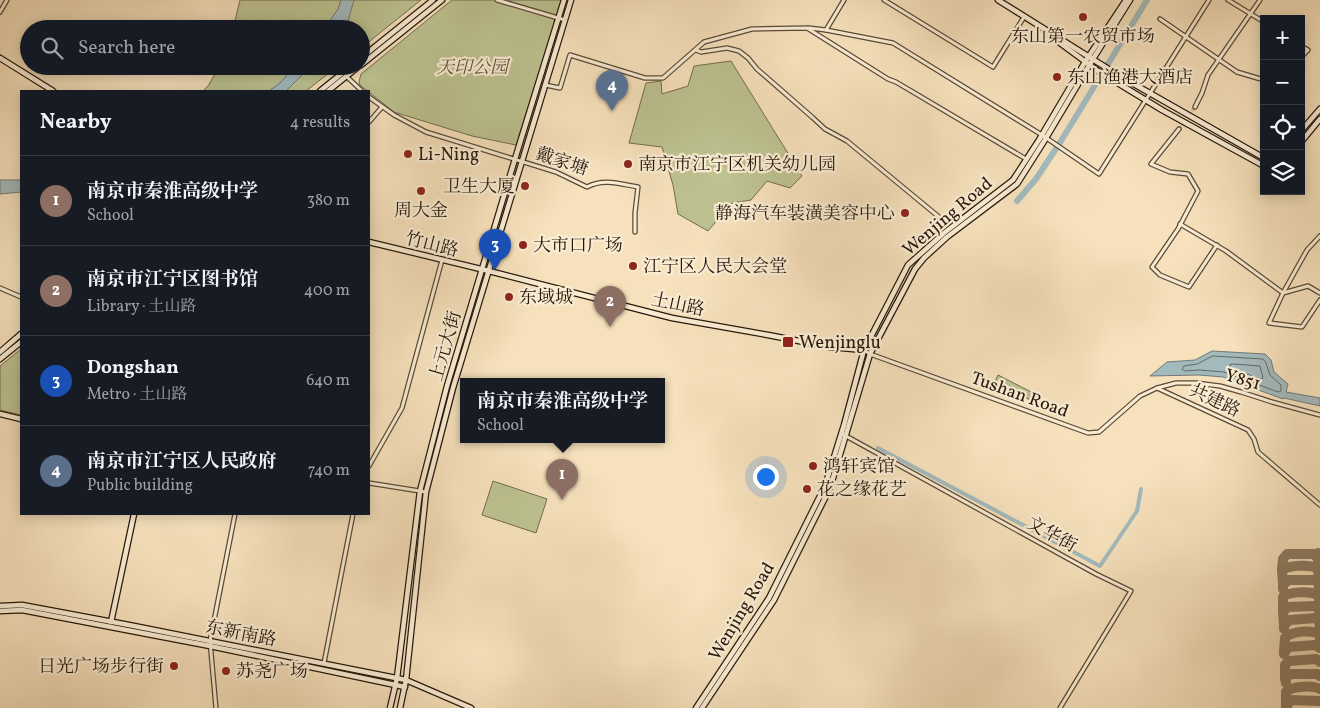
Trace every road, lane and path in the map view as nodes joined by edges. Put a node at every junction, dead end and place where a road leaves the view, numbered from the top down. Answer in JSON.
{"nodes":[{"id":1,"x":7,"y":0,"type":"edge"},
{"id":2,"x":433,"y":0,"type":"edge"},
{"id":3,"x":442,"y":0,"type":"edge"},
{"id":4,"x":497,"y":0,"type":"edge"},
{"id":5,"x":564,"y":0,"type":"edge"},
{"id":6,"x":571,"y":0,"type":"edge"},
{"id":7,"x":844,"y":0,"type":"edge"},
{"id":8,"x":884,"y":0,"type":"edge"},
{"id":9,"x":998,"y":0,"type":"edge"},
{"id":10,"x":1126,"y":0,"type":"edge"},
{"id":11,"x":1130,"y":0,"type":"edge"},
{"id":12,"x":1209,"y":0,"type":"edge"},
{"id":13,"x":1228,"y":0,"type":"edge"},
{"id":14,"x":1260,"y":0,"type":"edge"},
{"id":15,"x":0,"y":12,"type":"edge"},
{"id":16,"x":1251,"y":14,"type":"junction"},
{"id":17,"x":1024,"y":17,"type":"junction"},
{"id":18,"x":559,"y":18,"type":"junction"},
{"id":19,"x":1160,"y":19,"type":"dead end"},
{"id":20,"x":565,"y":20,"type":"junction"},
{"id":21,"x":1260,"y":20,"type":"edge"},
{"id":22,"x":807,"y":28,"type":"junction"},
{"id":23,"x":826,"y":30,"type":"junction"},
{"id":24,"x":1186,"y":37,"type":"junction"},
{"id":25,"x":696,"y":50,"type":"junction"},
{"id":26,"x":370,"y":51,"type":"edge"},
{"id":27,"x":370,"y":57,"type":"edge"},
{"id":28,"x":0,"y":58,"type":"edge"},
{"id":29,"x":1091,"y":58,"type":"junction"},
{"id":30,"x":1219,"y":60,"type":"junction"},
{"id":31,"x":1087,"y":64,"type":"junction"},
{"id":32,"x":20,"y":70,"type":"edge"},
{"id":33,"x":27,"y":75,"type":"edge"},
{"id":34,"x":340,"y":75,"type":"edge"},
{"id":35,"x":347,"y":76,"type":"joint"},
{"id":36,"x":1260,"y":79,"type":"edge"},
{"id":37,"x":545,"y":84,"type":"junction"},
{"id":38,"x":51,"y":90,"type":"edge"},
{"id":39,"x":321,"y":90,"type":"edge"},
{"id":40,"x":329,"y":90,"type":"edge"},
{"id":41,"x":361,"y":90,"type":"edge"},
{"id":42,"x":1150,"y":92,"type":"junction"},
{"id":43,"x":370,"y":98,"type":"edge"},
{"id":44,"x":1145,"y":99,"type":"junction"},
{"id":45,"x":382,"y":107,"type":"junction"},
{"id":46,"x":1195,"y":107,"type":"tunnel mouth"},
{"id":47,"x":1320,"y":109,"type":"edge"},
{"id":48,"x":1320,"y":119,"type":"edge"},
{"id":49,"x":370,"y":121,"type":"edge"},
{"id":50,"x":1305,"y":126,"type":"edge"},
{"id":51,"x":1179,"y":129,"type":"tunnel mouth"},
{"id":52,"x":1045,"y":137,"type":"junction"},
{"id":53,"x":1305,"y":137,"type":"edge"},
{"id":54,"x":1260,"y":156,"type":"edge"},
{"id":55,"x":515,"y":159,"type":"junction"},
{"id":56,"x":1026,"y":160,"type":"junction"},
{"id":57,"x":521,"y":161,"type":"junction"},
{"id":58,"x":1260,"y":164,"type":"edge"},
{"id":59,"x":939,"y":217,"type":"dead end"},
{"id":60,"x":1180,"y":224,"type":"junction"},
{"id":61,"x":635,"y":232,"type":"dead end"},
{"id":62,"x":1320,"y":236,"type":"edge"},
{"id":63,"x":370,"y":242,"type":"edge"},
{"id":64,"x":1216,"y":245,"type":"junction"},
{"id":65,"x":442,"y":260,"type":"junction"},
{"id":66,"x":482,"y":270,"type":"junction"},
{"id":67,"x":489,"y":271,"type":"junction"},
{"id":68,"x":0,"y":288,"type":"edge"},
{"id":69,"x":1283,"y":293,"type":"junction"},
{"id":70,"x":1320,"y":293,"type":"edge"},
{"id":71,"x":20,"y":297,"type":"edge"},
{"id":72,"x":1320,"y":300,"type":"edge"},
{"id":73,"x":18,"y":343,"type":"edge"},
{"id":74,"x":864,"y":350,"type":"junction"},
{"id":75,"x":0,"y":352,"type":"edge"},
{"id":76,"x":870,"y":354,"type":"junction"},
{"id":77,"x":0,"y":359,"type":"edge"},
{"id":78,"x":1157,"y":388,"type":"junction"},
{"id":79,"x":0,"y":414,"type":"edge"},
{"id":80,"x":1320,"y":415,"type":"edge"},
{"id":81,"x":20,"y":419,"type":"edge"},
{"id":82,"x":844,"y":435,"type":"junction"},
{"id":83,"x":370,"y":464,"type":"edge"},
{"id":84,"x":370,"y":483,"type":"edge"},
{"id":85,"x":420,"y":491,"type":"junction"},
{"id":86,"x":426,"y":492,"type":"junction"},
{"id":87,"x":1320,"y":505,"type":"edge"},
{"id":88,"x":134,"y":515,"type":"edge"},
{"id":89,"x":235,"y":515,"type":"edge"},
{"id":90,"x":353,"y":515,"type":"edge"},
{"id":91,"x":0,"y":606,"type":"edge"},
{"id":92,"x":0,"y":611,"type":"edge"},
{"id":93,"x":111,"y":622,"type":"junction"},
{"id":94,"x":210,"y":643,"type":"junction"},
{"id":95,"x":324,"y":663,"type":"junction"},
{"id":96,"x":397,"y":678,"type":"junction"},
{"id":97,"x":406,"y":680,"type":"junction"},
{"id":98,"x":396,"y":684,"type":"junction"},
{"id":99,"x":405,"y":687,"type":"junction"},
{"id":100,"x":216,"y":708,"type":"edge"},
{"id":101,"x":390,"y":708,"type":"edge"},
{"id":102,"x":400,"y":708,"type":"edge"},
{"id":103,"x":470,"y":708,"type":"edge"},
{"id":104,"x":696,"y":708,"type":"edge"},
{"id":105,"x":702,"y":708,"type":"edge"},
{"id":106,"x":1060,"y":708,"type":"edge"}],
"edges":[{"from":1,"to":15,"type":"street"},
{"from":2,"to":26,"type":"main road"},
{"from":3,"to":27,"type":"main road"},
{"from":4,"to":18,"type":"street"},
{"from":5,"to":18,"type":"main road","name":"上元大街"},
{"from":6,"to":20,"type":"main road","name":"上元大街"},
{"from":7,"to":23,"type":"street"},
{"from":8,"to":17,"type":"street"},
{"from":9,"to":17,"type":"main road"},
{"from":10,"to":29,"type":"main road","name":"Wenjing Road"},
{"from":11,"to":29,"type":"main road","name":"Wenjing Road"},
{"from":12,"to":24,"type":"street"},
{"from":13,"to":16,"type":"street"},
{"from":14,"to":16,"type":"street"},
{"from":16,"to":21,"type":"street"},
{"from":16,"to":30,"type":"street"},
{"from":17,"to":29,"type":"main road"},
{"from":17,"to":31,"type":"main road"},
{"from":18,"to":20,"type":"street"},
{"from":18,"to":55,"type":"main road","name":"上元大街"},
{"from":19,"to":24,"type":"street"},
{"from":20,"to":37,"type":"main road","name":"上元大街"},
{"from":22,"to":23,"type":"street"},
{"from":22,"to":25,"type":"street"},
{"from":22,"to":56,"type":"street"},
{"from":23,"to":52,"type":"street"},
{"from":24,"to":30,"type":"street"},
{"from":24,"to":42,"type":"street"},
{"from":25,"to":37,"type":"street"},
{"from":25,"to":59,"type":"street"},
{"from":28,"to":32,"type":"main road"},
{"from":29,"to":31,"type":"main road","name":"Wenjing Road"},
{"from":29,"to":42,"type":"main road"},
{"from":30,"to":36,"type":"street"},
{"from":30,"to":46,"type":"street"},
{"from":31,"to":44,"type":"main road"},
{"from":31,"to":52,"type":"main road","name":"Wenjing Road"},
{"from":33,"to":38,"type":"main road"},
{"from":34,"to":39,"type":"main road"},
{"from":35,"to":40,"type":"main road"},
{"from":35,"to":41,"type":"street"},
{"from":37,"to":57,"type":"main road","name":"上元大街"},
{"from":42,"to":44,"type":"street"},
{"from":42,"to":54,"type":"main road"},
{"from":43,"to":45,"type":"street"},
{"from":44,"to":52,"type":"street"},
{"from":44,"to":58,"type":"main road"},
{"from":45,"to":49,"type":"street"},
{"from":45,"to":55,"type":"street"},
{"from":47,"to":50,"type":"main road"},
{"from":48,"to":53,"type":"main road"},
{"from":51,"to":60,"type":"street"},
{"from":52,"to":56,"type":"main road","name":"Wenjing Road"},
{"from":52,"to":76,"type":"main road","name":"Wenjing Road"},
{"from":55,"to":57,"type":"street"},
{"from":55,"to":66,"type":"main road","name":"上元大街"},
{"from":56,"to":74,"type":"main road","name":"Wenjing Road"},
{"from":57,"to":61,"type":"street","name":"戴家塘"},
{"from":57,"to":67,"type":"main road","name":"上元大街"},
{"from":60,"to":64,"type":"street"},
{"from":60,"to":64,"type":"street"},
{"from":62,"to":69,"type":"street"},
{"from":63,"to":65,"type":"main road","name":"竹山路"},
{"from":64,"to":69,"type":"street"},
{"from":65,"to":66,"type":"main road","name":"竹山路"},
{"from":65,"to":83,"type":"street"},
{"from":66,"to":67,"type":"main road","name":"竹山路"},
{"from":66,"to":85,"type":"main road","name":"上元大街"},
{"from":67,"to":74,"type":"main road","name":"土山路"},
{"from":67,"to":86,"type":"main road","name":"上元大街"},
{"from":68,"to":71,"type":"street"},
{"from":69,"to":70,"type":"street"},
{"from":69,"to":72,"type":"street"},
{"from":73,"to":75,"type":"main road"},
{"from":73,"to":77,"type":"main road"},
{"from":74,"to":76,"type":"street","name":"Tushan Road"},
{"from":74,"to":82,"type":"main road","name":"Wenjing Road"},
{"from":76,"to":78,"type":"street","name":"Tushan Road"},
{"from":76,"to":82,"type":"main road","name":"Wenjing Road"},
{"from":78,"to":80,"type":"street","name":"Y851"},
{"from":78,"to":87,"type":"street","name":"共建路"},
{"from":79,"to":81,"type":"main road"},
{"from":82,"to":104,"type":"main road","name":"Wenjing Road"},
{"from":82,"to":105,"type":"main road","name":"Wenjing Road"},
{"from":82,"to":106,"type":"street","name":"文华街"},
{"from":84,"to":85,"type":"street"},
{"from":85,"to":86,"type":"street"},
{"from":85,"to":96,"type":"main road","name":"上元大街"},
{"from":86,"to":97,"type":"main road","name":"上元大街"},
{"from":88,"to":93,"type":"main road"},
{"from":89,"to":94,"type":"street"},
{"from":90,"to":95,"type":"street"},
{"from":91,"to":93,"type":"main road","name":"东新南路"},
{"from":92,"to":94,"type":"main road","name":"东新南路"},
{"from":93,"to":94,"type":"main road","name":"东新南路"},
{"from":94,"to":95,"type":"main road","name":"东新南路"},
{"from":94,"to":98,"type":"main road","name":"东新南路"},
{"from":94,"to":100,"type":"street"},
{"from":95,"to":96,"type":"main road","name":"东新南路"},
{"from":96,"to":97,"type":"main road","name":"东新南路"},
{"from":96,"to":98,"type":"main road","name":"上元大街"},
{"from":97,"to":99,"type":"main road","name":"上元大街"},
{"from":97,"to":103,"type":"main road","name":"东新南路"},
{"from":98,"to":99,"type":"main road","name":"东新南路"},
{"from":98,"to":101,"type":"main road","name":"上元大街"},
{"from":99,"to":102,"type":"main road","name":"上元大街"}]}
